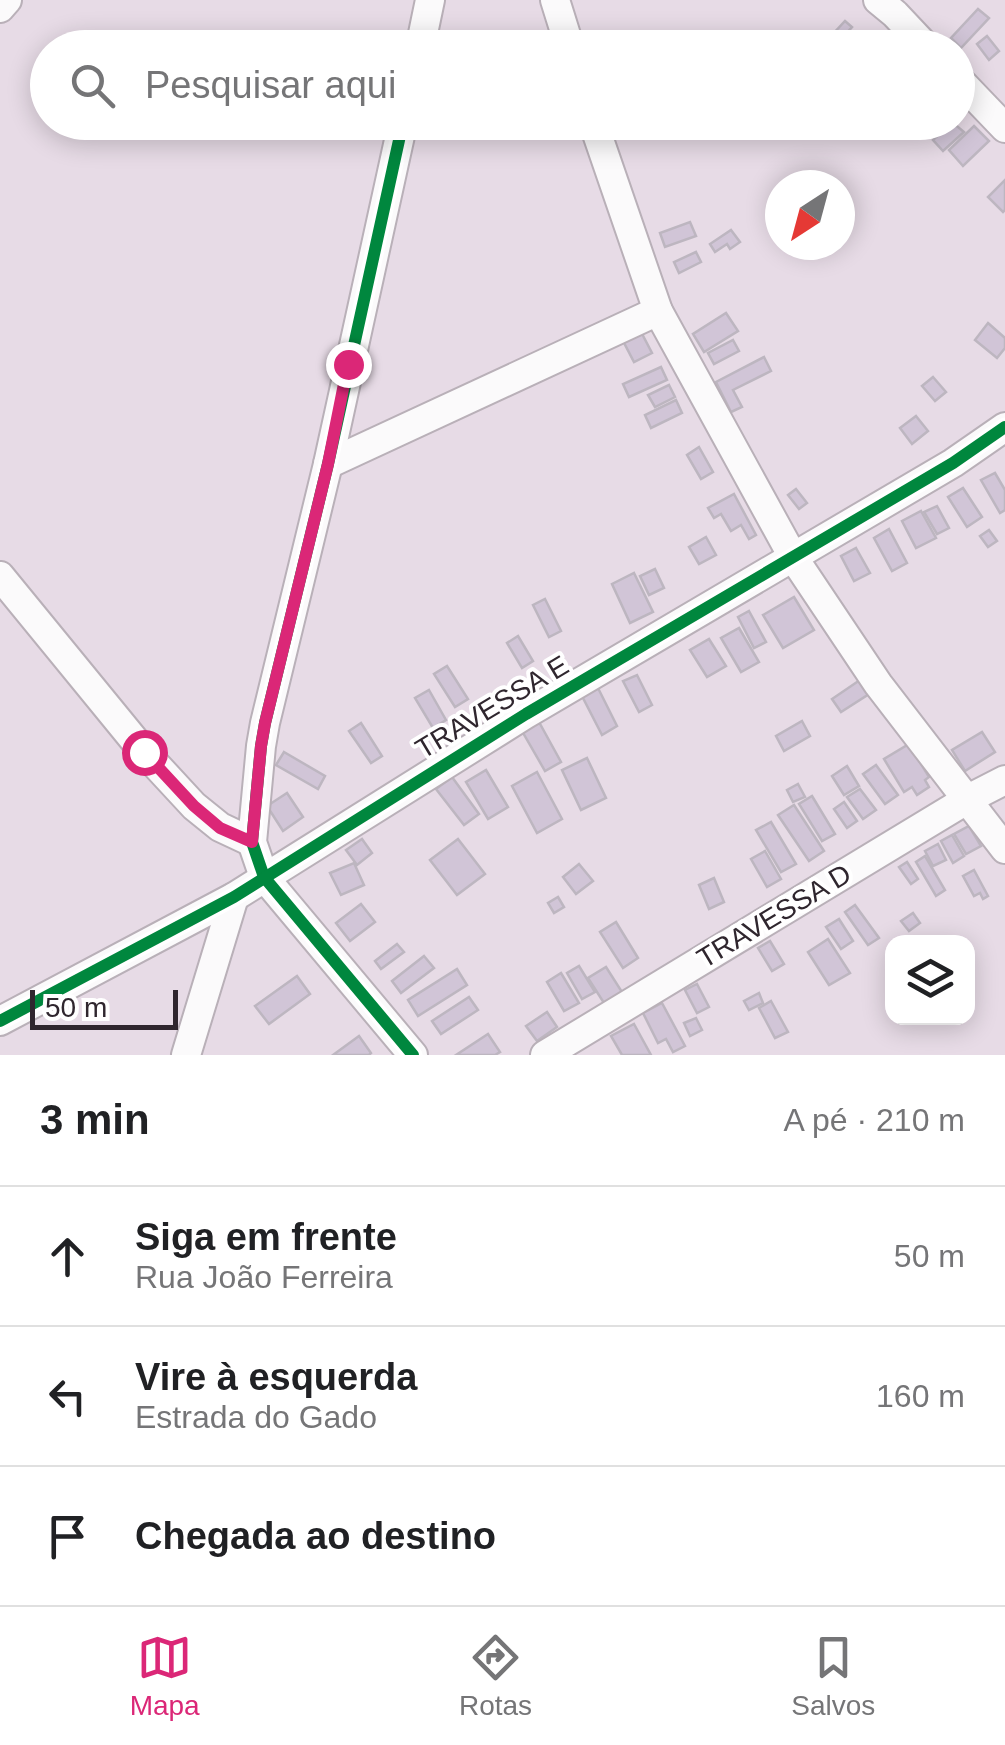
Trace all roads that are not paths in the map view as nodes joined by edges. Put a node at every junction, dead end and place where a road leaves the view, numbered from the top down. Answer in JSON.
{"nodes":[{"id":1,"x":7,"y":0,"type":"edge"},
{"id":2,"x":430,"y":0,"type":"edge"},
{"id":3,"x":555,"y":0,"type":"edge"},
{"id":4,"x":878,"y":0,"type":"edge"},
{"id":5,"x":0,"y":8,"type":"edge"},
{"id":6,"x":424,"y":30,"type":"edge"},
{"id":7,"x":564,"y":30,"type":"edge"},
{"id":8,"x":910,"y":30,"type":"edge"},
{"id":9,"x":975,"y":97,"type":"edge"},
{"id":10,"x":1005,"y":128,"type":"edge"},
{"id":11,"x":399,"y":140,"type":"edge"},
{"id":12,"x":599,"y":140,"type":"edge"},
{"id":13,"x":658,"y":311,"type":"junction"},
{"id":14,"x":1005,"y":426,"type":"edge"},
{"id":15,"x":328,"y":464,"type":"junction"},
{"id":16,"x":793,"y":557,"type":"junction"},
{"id":17,"x":0,"y":576,"type":"edge"},
{"id":18,"x":1005,"y":780,"type":"edge"},
{"id":19,"x":968,"y":799,"type":"junction"},
{"id":20,"x":252,"y":842,"type":"junction"},
{"id":21,"x":1005,"y":849,"type":"edge"},
{"id":22,"x":264,"y":876,"type":"junction"},
{"id":23,"x":234,"y":897,"type":"junction"},
{"id":24,"x":0,"y":1021,"type":"edge"},
{"id":25,"x":186,"y":1055,"type":"edge"},
{"id":26,"x":414,"y":1055,"type":"edge"},
{"id":27,"x":546,"y":1055,"type":"edge"}],
"edges":[{"from":1,"to":5,"type":"street"},
{"from":2,"to":6,"type":"street"},
{"from":3,"to":7,"type":"street"},
{"from":4,"to":8,"type":"street"},
{"from":9,"to":10,"type":"street"},
{"from":11,"to":15,"type":"street"},
{"from":12,"to":13,"type":"street"},
{"from":13,"to":15,"type":"street"},
{"from":13,"to":16,"type":"street"},
{"from":14,"to":16,"type":"street","name":"TRAVESSA E"},
{"from":15,"to":20,"type":"street"},
{"from":16,"to":19,"type":"street"},
{"from":16,"to":22,"type":"street","name":"TRAVESSA E"},
{"from":17,"to":20,"type":"street"},
{"from":18,"to":19,"type":"street","name":"TRAVESSA D"},
{"from":19,"to":21,"type":"street"},
{"from":19,"to":27,"type":"street","name":"TRAVESSA D"},
{"from":20,"to":22,"type":"street"},
{"from":22,"to":23,"type":"street","name":"TRAVESSA E"},
{"from":22,"to":26,"type":"street"},
{"from":23,"to":24,"type":"street","name":"TRAVESSA E"},
{"from":23,"to":25,"type":"street"}]}
